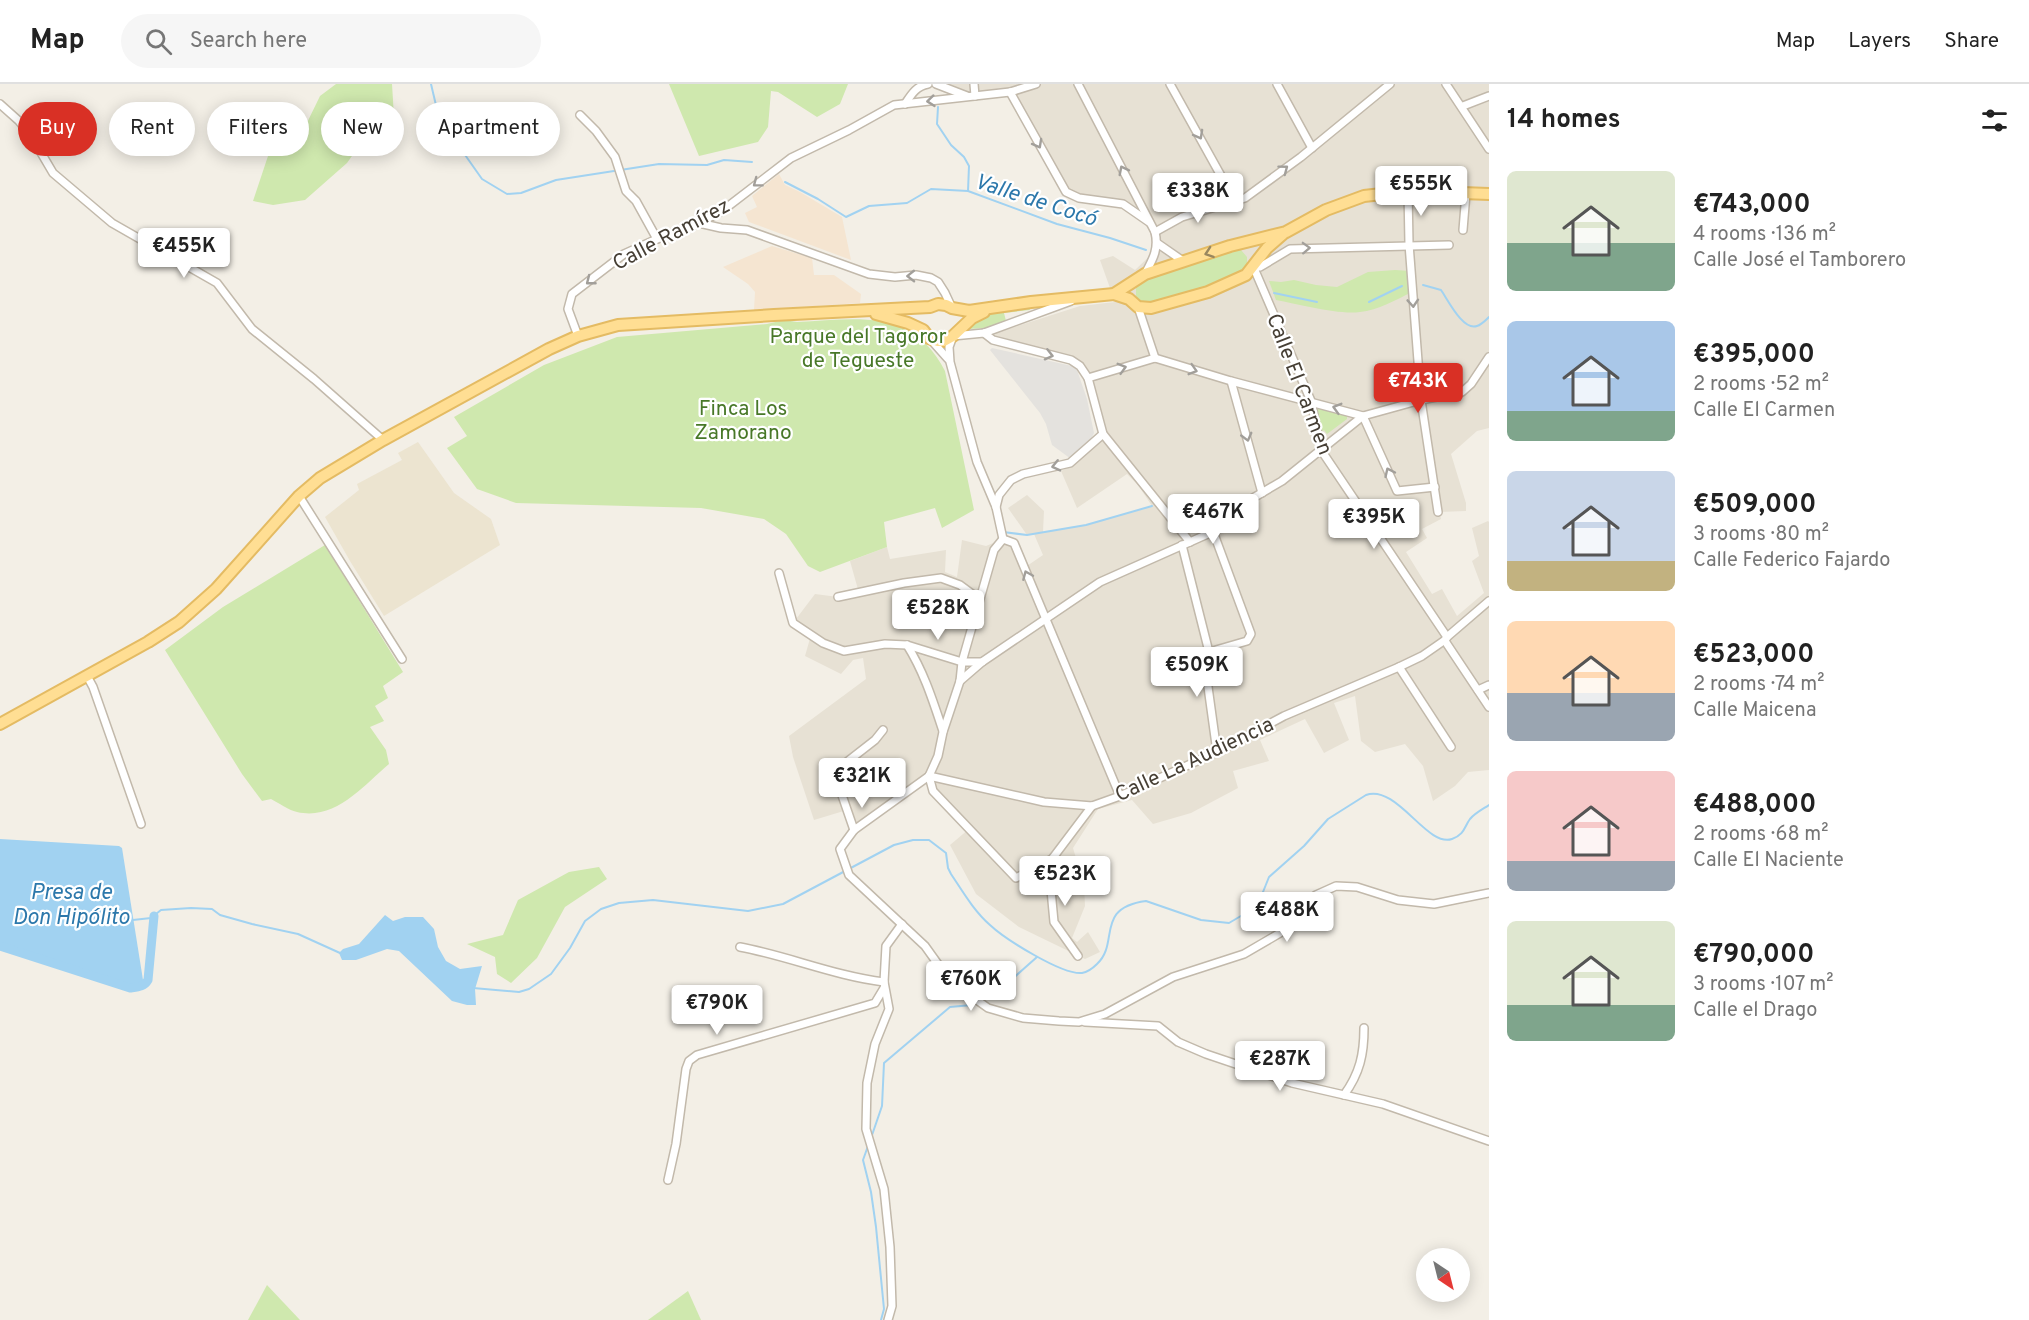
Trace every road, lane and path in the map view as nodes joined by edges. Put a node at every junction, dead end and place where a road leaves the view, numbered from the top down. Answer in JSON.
{"nodes":[{"id":1,"x":928,"y":84,"type":"edge"},
{"id":2,"x":936,"y":84,"type":"edge"},
{"id":3,"x":974,"y":84,"type":"edge"},
{"id":4,"x":1036,"y":84,"type":"edge"},
{"id":5,"x":1078,"y":84,"type":"edge"},
{"id":6,"x":1170,"y":84,"type":"edge"},
{"id":7,"x":1277,"y":84,"type":"edge"},
{"id":8,"x":1390,"y":84,"type":"edge"},
{"id":9,"x":1457,"y":84,"type":"edge"},
{"id":10,"x":1449,"y":87,"type":"edge"},
{"id":11,"x":1010,"y":92,"type":"junction"},
{"id":12,"x":972,"y":96,"type":"junction"},
{"id":13,"x":1489,"y":96,"type":"edge"},
{"id":14,"x":0,"y":104,"type":"edge"},
{"id":15,"x":905,"y":104,"type":"junction"},
{"id":16,"x":1463,"y":106,"type":"junction"},
{"id":17,"x":580,"y":116,"type":"dead end"},
{"id":18,"x":1312,"y":148,"type":"junction"},
{"id":19,"x":1489,"y":149,"type":"edge"},
{"id":20,"x":1408,"y":191,"type":"junction"},
{"id":21,"x":1466,"y":193,"type":"junction"},
{"id":22,"x":1489,"y":194,"type":"edge"},
{"id":23,"x":1235,"y":201,"type":"junction"},
{"id":24,"x":1149,"y":222,"type":"junction"},
{"id":25,"x":699,"y":223,"type":"junction"},
{"id":26,"x":1463,"y":230,"type":"dead end"},
{"id":27,"x":1155,"y":232,"type":"junction"},
{"id":28,"x":1286,"y":232,"type":"junction"},
{"id":29,"x":657,"y":239,"type":"junction"},
{"id":30,"x":1241,"y":244,"type":"junction"},
{"id":31,"x":1409,"y":244,"type":"junction"},
{"id":32,"x":1449,"y":245,"type":"dead end"},
{"id":33,"x":1157,"y":247,"type":"junction"},
{"id":34,"x":1183,"y":261,"type":"junction"},
{"id":35,"x":1253,"y":266,"type":"junction"},
{"id":36,"x":1145,"y":274,"type":"junction"},
{"id":37,"x":1135,"y":281,"type":"junction"},
{"id":38,"x":1114,"y":294,"type":"junction"},
{"id":39,"x":1077,"y":299,"type":"junction"},
{"id":40,"x":930,"y":307,"type":"junction"},
{"id":41,"x":1138,"y":307,"type":"junction"},
{"id":42,"x":952,"y":308,"type":"junction"},
{"id":43,"x":990,"y":309,"type":"junction"},
{"id":44,"x":854,"y":311,"type":"junction"},
{"id":45,"x":955,"y":333,"type":"junction"},
{"id":46,"x":984,"y":333,"type":"junction"},
{"id":47,"x":926,"y":334,"type":"junction"},
{"id":48,"x":578,"y":336,"type":"junction"},
{"id":49,"x":1489,"y":357,"type":"edge"},
{"id":50,"x":1155,"y":358,"type":"junction"},
{"id":51,"x":950,"y":362,"type":"junction"},
{"id":52,"x":1088,"y":378,"type":"junction"},
{"id":53,"x":1231,"y":381,"type":"junction"},
{"id":54,"x":1420,"y":400,"type":"junction"},
{"id":55,"x":1311,"y":401,"type":"junction"},
{"id":56,"x":1363,"y":416,"type":"junction"},
{"id":57,"x":1103,"y":434,"type":"junction"},
{"id":58,"x":383,"y":440,"type":"junction"},
{"id":59,"x":1322,"y":450,"type":"junction"},
{"id":60,"x":1435,"y":487,"type":"junction"},
{"id":61,"x":1262,"y":493,"type":"junction"},
{"id":62,"x":299,"y":496,"type":"junction"},
{"id":63,"x":996,"y":507,"type":"junction"},
{"id":64,"x":1438,"y":512,"type":"dead end"},
{"id":65,"x":1211,"y":526,"type":"junction"},
{"id":66,"x":1003,"y":539,"type":"junction"},
{"id":67,"x":1190,"y":542,"type":"junction"},
{"id":68,"x":1182,"y":545,"type":"junction"},
{"id":69,"x":779,"y":573,"type":"dead end"},
{"id":70,"x":838,"y":597,"type":"dead end"},
{"id":71,"x":979,"y":599,"type":"junction"},
{"id":72,"x":1489,"y":601,"type":"edge"},
{"id":73,"x":1045,"y":618,"type":"junction"},
{"id":74,"x":1446,"y":638,"type":"junction"},
{"id":75,"x":907,"y":645,"type":"junction"},
{"id":76,"x":1209,"y":652,"type":"junction"},
{"id":77,"x":402,"y":659,"type":"dead end"},
{"id":78,"x":962,"y":662,"type":"junction"},
{"id":79,"x":982,"y":662,"type":"junction"},
{"id":80,"x":1399,"y":667,"type":"junction"},
{"id":81,"x":87,"y":676,"type":"junction"},
{"id":82,"x":960,"y":681,"type":"junction"},
{"id":83,"x":1489,"y":685,"type":"edge"},
{"id":84,"x":1478,"y":690,"type":"junction"},
{"id":85,"x":1489,"y":707,"type":"edge"},
{"id":86,"x":0,"y":724,"type":"edge"},
{"id":87,"x":883,"y":729,"type":"dead end"},
{"id":88,"x":943,"y":732,"type":"junction"},
{"id":89,"x":1451,"y":747,"type":"dead end"},
{"id":90,"x":1217,"y":752,"type":"junction"},
{"id":91,"x":928,"y":776,"type":"junction"},
{"id":92,"x":1120,"y":796,"type":"junction"},
{"id":93,"x":1092,"y":806,"type":"junction"},
{"id":94,"x":141,"y":824,"type":"dead end"},
{"id":95,"x":854,"y":830,"type":"junction"},
{"id":96,"x":1052,"y":859,"type":"junction"},
{"id":97,"x":1489,"y":893,"type":"edge"},
{"id":98,"x":902,"y":924,"type":"junction"},
{"id":99,"x":740,"y":947,"type":"dead end"},
{"id":100,"x":1078,"y":956,"type":"dead end"},
{"id":101,"x":884,"y":985,"type":"junction"},
{"id":102,"x":1079,"y":1022,"type":"junction"},
{"id":103,"x":1364,"y":1028,"type":"dead end"},
{"id":104,"x":1344,"y":1095,"type":"junction"},
{"id":105,"x":1489,"y":1141,"type":"edge"},
{"id":106,"x":668,"y":1180,"type":"dead end"},
{"id":107,"x":888,"y":1320,"type":"edge"}],
"edges":[{"from":1,"to":15,"type":"street"},
{"from":2,"to":12,"type":"street"},
{"from":3,"to":12,"type":"street"},
{"from":4,"to":11,"type":"street","name":"Calle Ramírez"},
{"from":24,"to":5,"type":"street","one_way":true},
{"from":6,"to":23,"type":"street","one_way":true},
{"from":7,"to":18,"type":"street"},
{"from":8,"to":18,"type":"street"},
{"from":9,"to":10,"type":"street"},
{"from":10,"to":16,"type":"street"},
{"from":11,"to":12,"type":"street","name":"Calle Ramírez"},
{"from":11,"to":24,"type":"street","one_way":true},
{"from":12,"to":15,"type":"street","name":"Calle Ramírez","one_way":true},
{"from":13,"to":16,"type":"street"},
{"from":14,"to":58,"type":"street"},
{"from":15,"to":25,"type":"street","name":"Calle Ramírez","one_way":true},
{"from":16,"to":19,"type":"street"},
{"from":17,"to":29,"type":"street"},
{"from":23,"to":18,"type":"street","one_way":true},
{"from":20,"to":21,"type":"main road"},
{"from":20,"to":28,"type":"main road"},
{"from":20,"to":31,"type":"street"},
{"from":21,"to":22,"type":"main road"},
{"from":21,"to":26,"type":"street"},
{"from":23,"to":27,"type":"street"},
{"from":24,"to":27,"type":"street"},
{"from":25,"to":29,"type":"street","name":"Calle Ramírez"},
{"from":42,"to":25,"type":"street","one_way":true},
{"from":27,"to":33,"type":"street"},
{"from":28,"to":30,"type":"main road"},
{"from":28,"to":35,"type":"main road"},
{"from":29,"to":48,"type":"street","name":"Calle Ramírez","one_way":true},
{"from":30,"to":34,"type":"main road","one_way":true},
{"from":30,"to":35,"type":"main road"},
{"from":31,"to":32,"type":"street"},
{"from":35,"to":31,"type":"street","one_way":true},
{"from":31,"to":54,"type":"street","one_way":true},
{"from":33,"to":34,"type":"street"},
{"from":33,"to":36,"type":"street"},
{"from":34,"to":36,"type":"main road"},
{"from":35,"to":41,"type":"main road"},
{"from":35,"to":55,"type":"street","name":"Calle El Carmen"},
{"from":36,"to":37,"type":"main road"},
{"from":37,"to":38,"type":"main road"},
{"from":37,"to":41,"type":"main road"},
{"from":38,"to":39,"type":"main road"},
{"from":38,"to":41,"type":"main road"},
{"from":39,"to":43,"type":"main road"},
{"from":39,"to":46,"type":"street"},
{"from":40,"to":42,"type":"main road"},
{"from":40,"to":44,"type":"main road"},
{"from":40,"to":47,"type":"main road"},
{"from":41,"to":50,"type":"street"},
{"from":42,"to":43,"type":"main road"},
{"from":42,"to":45,"type":"main road"},
{"from":43,"to":45,"type":"main road"},
{"from":44,"to":47,"type":"main road"},
{"from":44,"to":48,"type":"main road"},
{"from":45,"to":46,"type":"street"},
{"from":45,"to":47,"type":"main road"},
{"from":45,"to":51,"type":"street"},
{"from":46,"to":52,"type":"street","one_way":true},
{"from":47,"to":51,"type":"street"},
{"from":48,"to":58,"type":"main road"},
{"from":49,"to":54,"type":"street"},
{"from":52,"to":50,"type":"street","one_way":true},
{"from":50,"to":53,"type":"street","one_way":true},
{"from":51,"to":63,"type":"street"},
{"from":52,"to":57,"type":"street"},
{"from":53,"to":55,"type":"street"},
{"from":53,"to":61,"type":"street","one_way":true},
{"from":54,"to":56,"type":"street"},
{"from":54,"to":60,"type":"street"},
{"from":56,"to":55,"type":"street","one_way":true},
{"from":55,"to":59,"type":"street","name":"Calle El Carmen"},
{"from":56,"to":59,"type":"street"},
{"from":60,"to":56,"type":"street","one_way":true},
{"from":57,"to":63,"type":"street","one_way":true},
{"from":57,"to":67,"type":"street"},
{"from":58,"to":62,"type":"main road"},
{"from":59,"to":61,"type":"street"},
{"from":59,"to":74,"type":"street","name":"Calle El Carmen"},
{"from":60,"to":64,"type":"street"},
{"from":61,"to":65,"type":"street"},
{"from":62,"to":77,"type":"street"},
{"from":62,"to":81,"type":"main road"},
{"from":63,"to":66,"type":"street"},
{"from":65,"to":67,"type":"street"},
{"from":65,"to":76,"type":"street"},
{"from":66,"to":71,"type":"street"},
{"from":73,"to":66,"type":"street","one_way":true},
{"from":67,"to":68,"type":"street"},
{"from":68,"to":73,"type":"street"},
{"from":68,"to":76,"type":"street"},
{"from":69,"to":75,"type":"street"},
{"from":70,"to":71,"type":"street"},
{"from":71,"to":78,"type":"street"},
{"from":72,"to":74,"type":"street","name":"Calle La Audiencia"},
{"from":73,"to":79,"type":"street"},
{"from":73,"to":92,"type":"street"},
{"from":74,"to":80,"type":"street","name":"Calle La Audiencia"},
{"from":74,"to":84,"type":"street","name":"Calle El Carmen"},
{"from":75,"to":78,"type":"street"},
{"from":75,"to":88,"type":"street"},
{"from":76,"to":90,"type":"street"},
{"from":78,"to":79,"type":"street"},
{"from":78,"to":82,"type":"street"},
{"from":79,"to":82,"type":"street"},
{"from":80,"to":89,"type":"street"},
{"from":80,"to":90,"type":"street","name":"Calle La Audiencia"},
{"from":81,"to":86,"type":"main road"},
{"from":81,"to":94,"type":"street"},
{"from":82,"to":88,"type":"street"},
{"from":83,"to":84,"type":"street"},
{"from":84,"to":85,"type":"street","name":"Calle El Carmen"},
{"from":87,"to":95,"type":"street"},
{"from":88,"to":91,"type":"street"},
{"from":90,"to":92,"type":"street","name":"Calle La Audiencia"},
{"from":91,"to":93,"type":"street","name":"Calle La Audiencia"},
{"from":91,"to":95,"type":"street"},
{"from":91,"to":96,"type":"street"},
{"from":92,"to":93,"type":"street","name":"Calle La Audiencia"},
{"from":93,"to":96,"type":"street"},
{"from":95,"to":98,"type":"street"},
{"from":96,"to":100,"type":"street"},
{"from":97,"to":102,"type":"street"},
{"from":98,"to":101,"type":"street"},
{"from":98,"to":102,"type":"street"},
{"from":99,"to":101,"type":"street"},
{"from":101,"to":106,"type":"street"},
{"from":101,"to":107,"type":"street"},
{"from":102,"to":104,"type":"street"},
{"from":103,"to":104,"type":"street"},
{"from":104,"to":105,"type":"street"}]}
